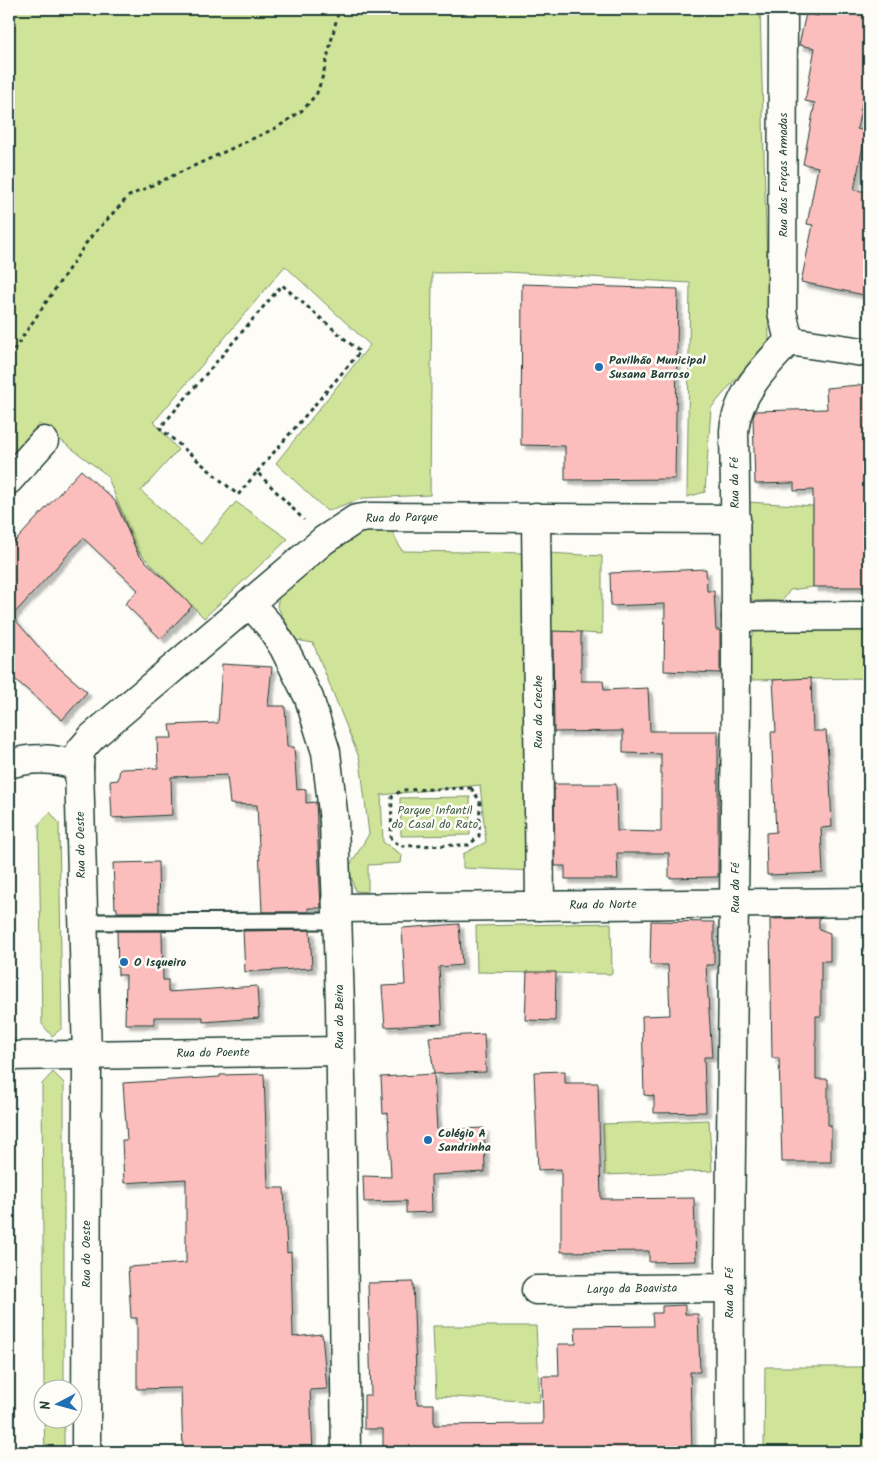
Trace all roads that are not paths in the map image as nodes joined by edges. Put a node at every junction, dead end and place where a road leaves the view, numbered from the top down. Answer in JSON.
{"nodes":[{"id":1,"x":783,"y":9,"type":"edge"},
{"id":2,"x":789,"y":341,"type":"junction"},
{"id":3,"x":869,"y":353,"type":"edge"},
{"id":4,"x":44,"y":441,"type":"dead end"},
{"id":5,"x":9,"y":480,"type":"edge"},
{"id":6,"x":536,"y":517,"type":"junction"},
{"id":7,"x":736,"y":519,"type":"junction"},
{"id":8,"x":249,"y":603,"type":"junction"},
{"id":9,"x":869,"y":616,"type":"edge"},
{"id":10,"x":736,"y":617,"type":"junction"},
{"id":11,"x":9,"y":764,"type":"edge"},
{"id":12,"x":79,"y":767,"type":"junction"},
{"id":13,"x":869,"y":902,"type":"edge"},
{"id":14,"x":735,"y":904,"type":"junction"},
{"id":15,"x":540,"y":906,"type":"junction"},
{"id":16,"x":338,"y":914,"type":"junction"},
{"id":17,"x":82,"y":922,"type":"junction"},
{"id":18,"x":339,"y":1051,"type":"junction"},
{"id":19,"x":9,"y":1056,"type":"edge"},
{"id":20,"x":86,"y":1056,"type":"junction"},
{"id":21,"x":729,"y":1288,"type":"junction"},
{"id":22,"x":536,"y":1290,"type":"dead end"},
{"id":23,"x":86,"y":1452,"type":"edge"},
{"id":24,"x":346,"y":1452,"type":"edge"},
{"id":25,"x":730,"y":1452,"type":"edge"}],
"edges":[{"from":1,"to":2,"type":"street","name":"Rua das Forças Armadas"},
{"from":2,"to":3,"type":"street"},
{"from":2,"to":7,"type":"street","name":"Rua da Fé"},
{"from":4,"to":5,"type":"street"},
{"from":6,"to":7,"type":"street","name":"Rua do Parque"},
{"from":6,"to":8,"type":"street","name":"Rua do Parque"},
{"from":6,"to":15,"type":"street","name":"Rua da Creche"},
{"from":7,"to":10,"type":"street","name":"Rua da Fé"},
{"from":8,"to":12,"type":"street","name":"Rua do Parque"},
{"from":8,"to":16,"type":"street","name":"Rua da Beira"},
{"from":9,"to":10,"type":"street"},
{"from":10,"to":14,"type":"street","name":"Rua da Fé"},
{"from":11,"to":12,"type":"street"},
{"from":12,"to":17,"type":"street","name":"Rua do Oeste"},
{"from":13,"to":14,"type":"street","name":"Rua do Norte"},
{"from":14,"to":15,"type":"street","name":"Rua do Norte"},
{"from":14,"to":21,"type":"street","name":"Rua da Fé"},
{"from":15,"to":16,"type":"street","name":"Rua do Norte"},
{"from":16,"to":17,"type":"lane"},
{"from":16,"to":18,"type":"street","name":"Rua da Beira"},
{"from":17,"to":20,"type":"street","name":"Rua do Oeste"},
{"from":18,"to":20,"type":"street","name":"Rua do Poente"},
{"from":18,"to":24,"type":"street","name":"Rua da Beira"},
{"from":19,"to":20,"type":"street"},
{"from":20,"to":23,"type":"street","name":"Rua do Oeste"},
{"from":21,"to":22,"type":"street","name":"Largo da Boavista"},
{"from":21,"to":25,"type":"street","name":"Rua da Fé"}]}
